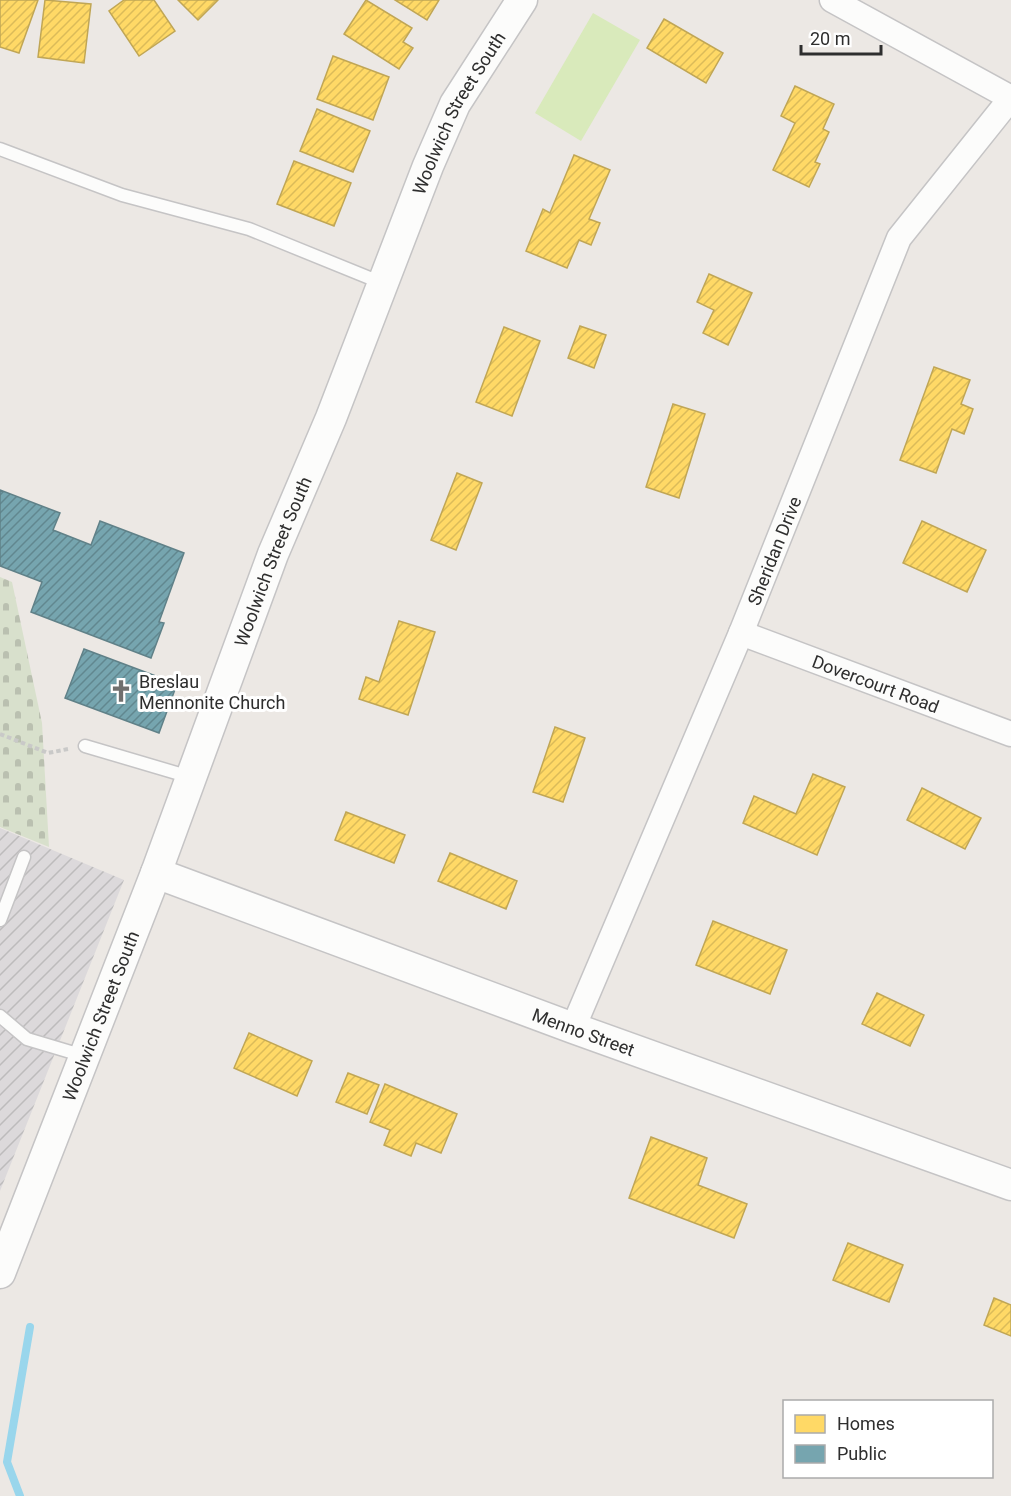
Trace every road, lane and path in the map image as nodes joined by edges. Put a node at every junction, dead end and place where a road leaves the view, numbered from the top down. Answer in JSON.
{"nodes":[{"id":1,"x":522,"y":0,"type":"edge"},
{"id":2,"x":832,"y":0,"type":"edge"},
{"id":3,"x":1011,"y":98,"type":"edge"},
{"id":4,"x":0,"y":149,"type":"edge"},
{"id":5,"x":383,"y":284,"type":"junction"},
{"id":6,"x":741,"y":633,"type":"junction"},
{"id":7,"x":0,"y":734,"type":"edge"},
{"id":8,"x":1011,"y":734,"type":"edge"},
{"id":9,"x":85,"y":746,"type":"joint"},
{"id":10,"x":192,"y":777,"type":"junction"},
{"id":11,"x":24,"y":857,"type":"dead end"},
{"id":12,"x":156,"y":873,"type":"junction"},
{"id":13,"x":0,"y":920,"type":"edge"},
{"id":14,"x":0,"y":1016,"type":"edge"},
{"id":15,"x":573,"y":1028,"type":"junction"},
{"id":16,"x":85,"y":1056,"type":"junction"},
{"id":17,"x":1011,"y":1185,"type":"edge"},
{"id":18,"x":0,"y":1272,"type":"edge"}],
"edges":[{"from":1,"to":5,"type":"street","name":"Woolwich Street South"},
{"from":2,"to":3,"type":"street"},
{"from":3,"to":6,"type":"street","name":"Sheridan Drive"},
{"from":4,"to":5,"type":"lane"},
{"from":5,"to":10,"type":"street","name":"Woolwich Street South"},
{"from":6,"to":8,"type":"street","name":"Dovercourt Road"},
{"from":6,"to":15,"type":"street","name":"Sheridan Drive"},
{"from":7,"to":9,"type":"path"},
{"from":9,"to":10,"type":"lane"},
{"from":10,"to":12,"type":"street","name":"Woolwich Street South"},
{"from":11,"to":13,"type":"lane"},
{"from":12,"to":15,"type":"street","name":"Menno Street"},
{"from":12,"to":16,"type":"street","name":"Woolwich Street South"},
{"from":14,"to":16,"type":"lane"},
{"from":15,"to":17,"type":"street","name":"Menno Street"},
{"from":16,"to":18,"type":"street","name":"Woolwich Street South"}]}
